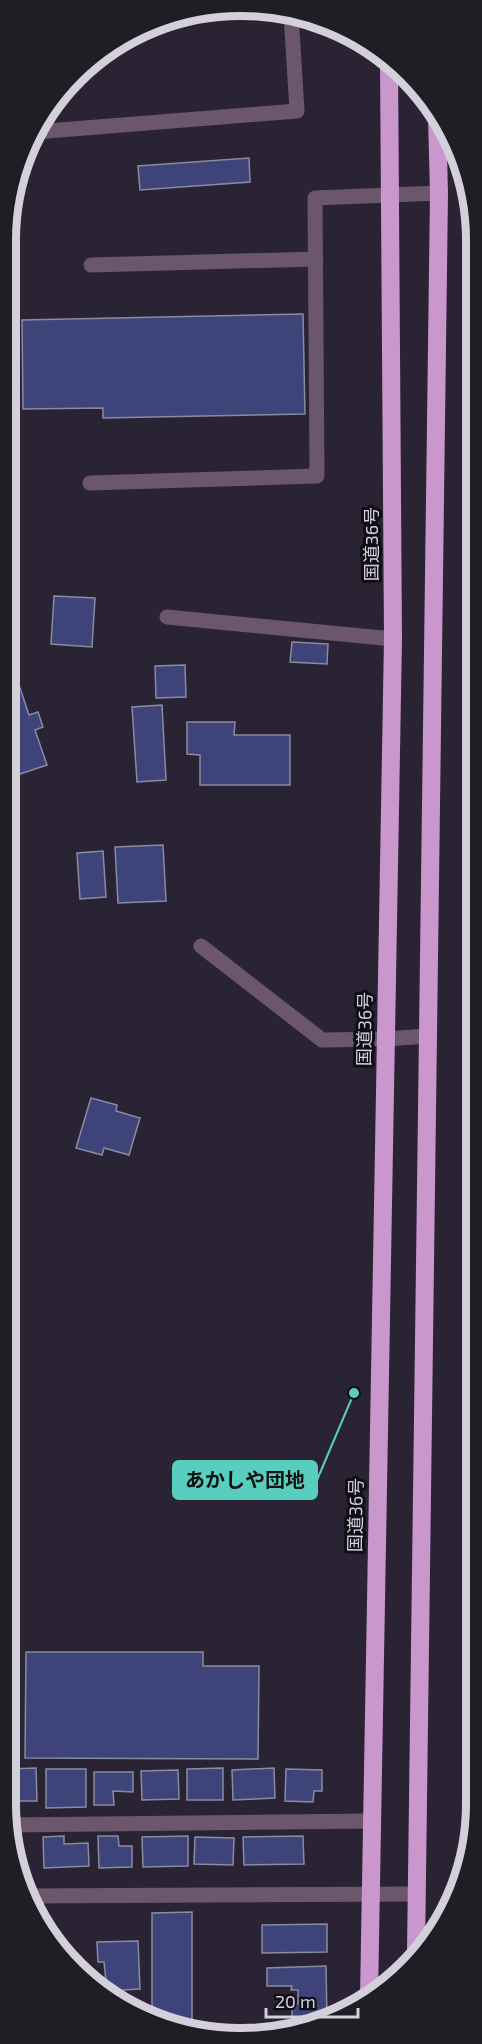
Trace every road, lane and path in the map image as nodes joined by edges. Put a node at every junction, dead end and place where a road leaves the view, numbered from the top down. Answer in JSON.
{"nodes":[{"id":1,"x":292,"y":22,"type":"edge"},
{"id":2,"x":389,"y":72,"type":"edge"},
{"id":3,"x":46,"y":131,"type":"edge"},
{"id":4,"x":437,"y":134,"type":"edge"},
{"id":5,"x":439,"y":193,"type":"junction"},
{"id":6,"x":390,"y":195,"type":"junction"},
{"id":7,"x":316,"y":259,"type":"junction"},
{"id":8,"x":91,"y":265,"type":"dead end"},
{"id":9,"x":90,"y":483,"type":"dead end"},
{"id":10,"x":167,"y":616,"type":"dead end"},
{"id":11,"x":393,"y":639,"type":"junction"},
{"id":12,"x":201,"y":946,"type":"dead end"},
{"id":13,"x":427,"y":1036,"type":"junction"},
{"id":14,"x":386,"y":1039,"type":"junction"},
{"id":15,"x":371,"y":1821,"type":"junction"},
{"id":16,"x":17,"y":1825,"type":"edge"},
{"id":17,"x":371,"y":1893,"type":"junction"},
{"id":18,"x":417,"y":1894,"type":"junction"},
{"id":19,"x":37,"y":1896,"type":"edge"},
{"id":20,"x":416,"y":1943,"type":"edge"},
{"id":21,"x":369,"y":1988,"type":"edge"}],
"edges":[{"from":1,"to":3,"type":"street"},
{"from":2,"to":6,"type":"highway","name":"国道36号"},
{"from":4,"to":5,"type":"highway"},
{"from":5,"to":6,"type":"street"},
{"from":5,"to":13,"type":"highway"},
{"from":6,"to":7,"type":"street"},
{"from":6,"to":11,"type":"highway","name":"国道36号"},
{"from":7,"to":8,"type":"street"},
{"from":7,"to":9,"type":"street"},
{"from":10,"to":11,"type":"street"},
{"from":11,"to":14,"type":"highway","name":"国道36号"},
{"from":12,"to":14,"type":"street"},
{"from":13,"to":14,"type":"street"},
{"from":13,"to":18,"type":"highway"},
{"from":14,"to":15,"type":"highway","name":"国道36号"},
{"from":15,"to":16,"type":"street"},
{"from":15,"to":17,"type":"highway","name":"国道36号"},
{"from":17,"to":18,"type":"street"},
{"from":17,"to":19,"type":"street"},
{"from":17,"to":21,"type":"highway","name":"国道36号"},
{"from":18,"to":20,"type":"highway"}]}
